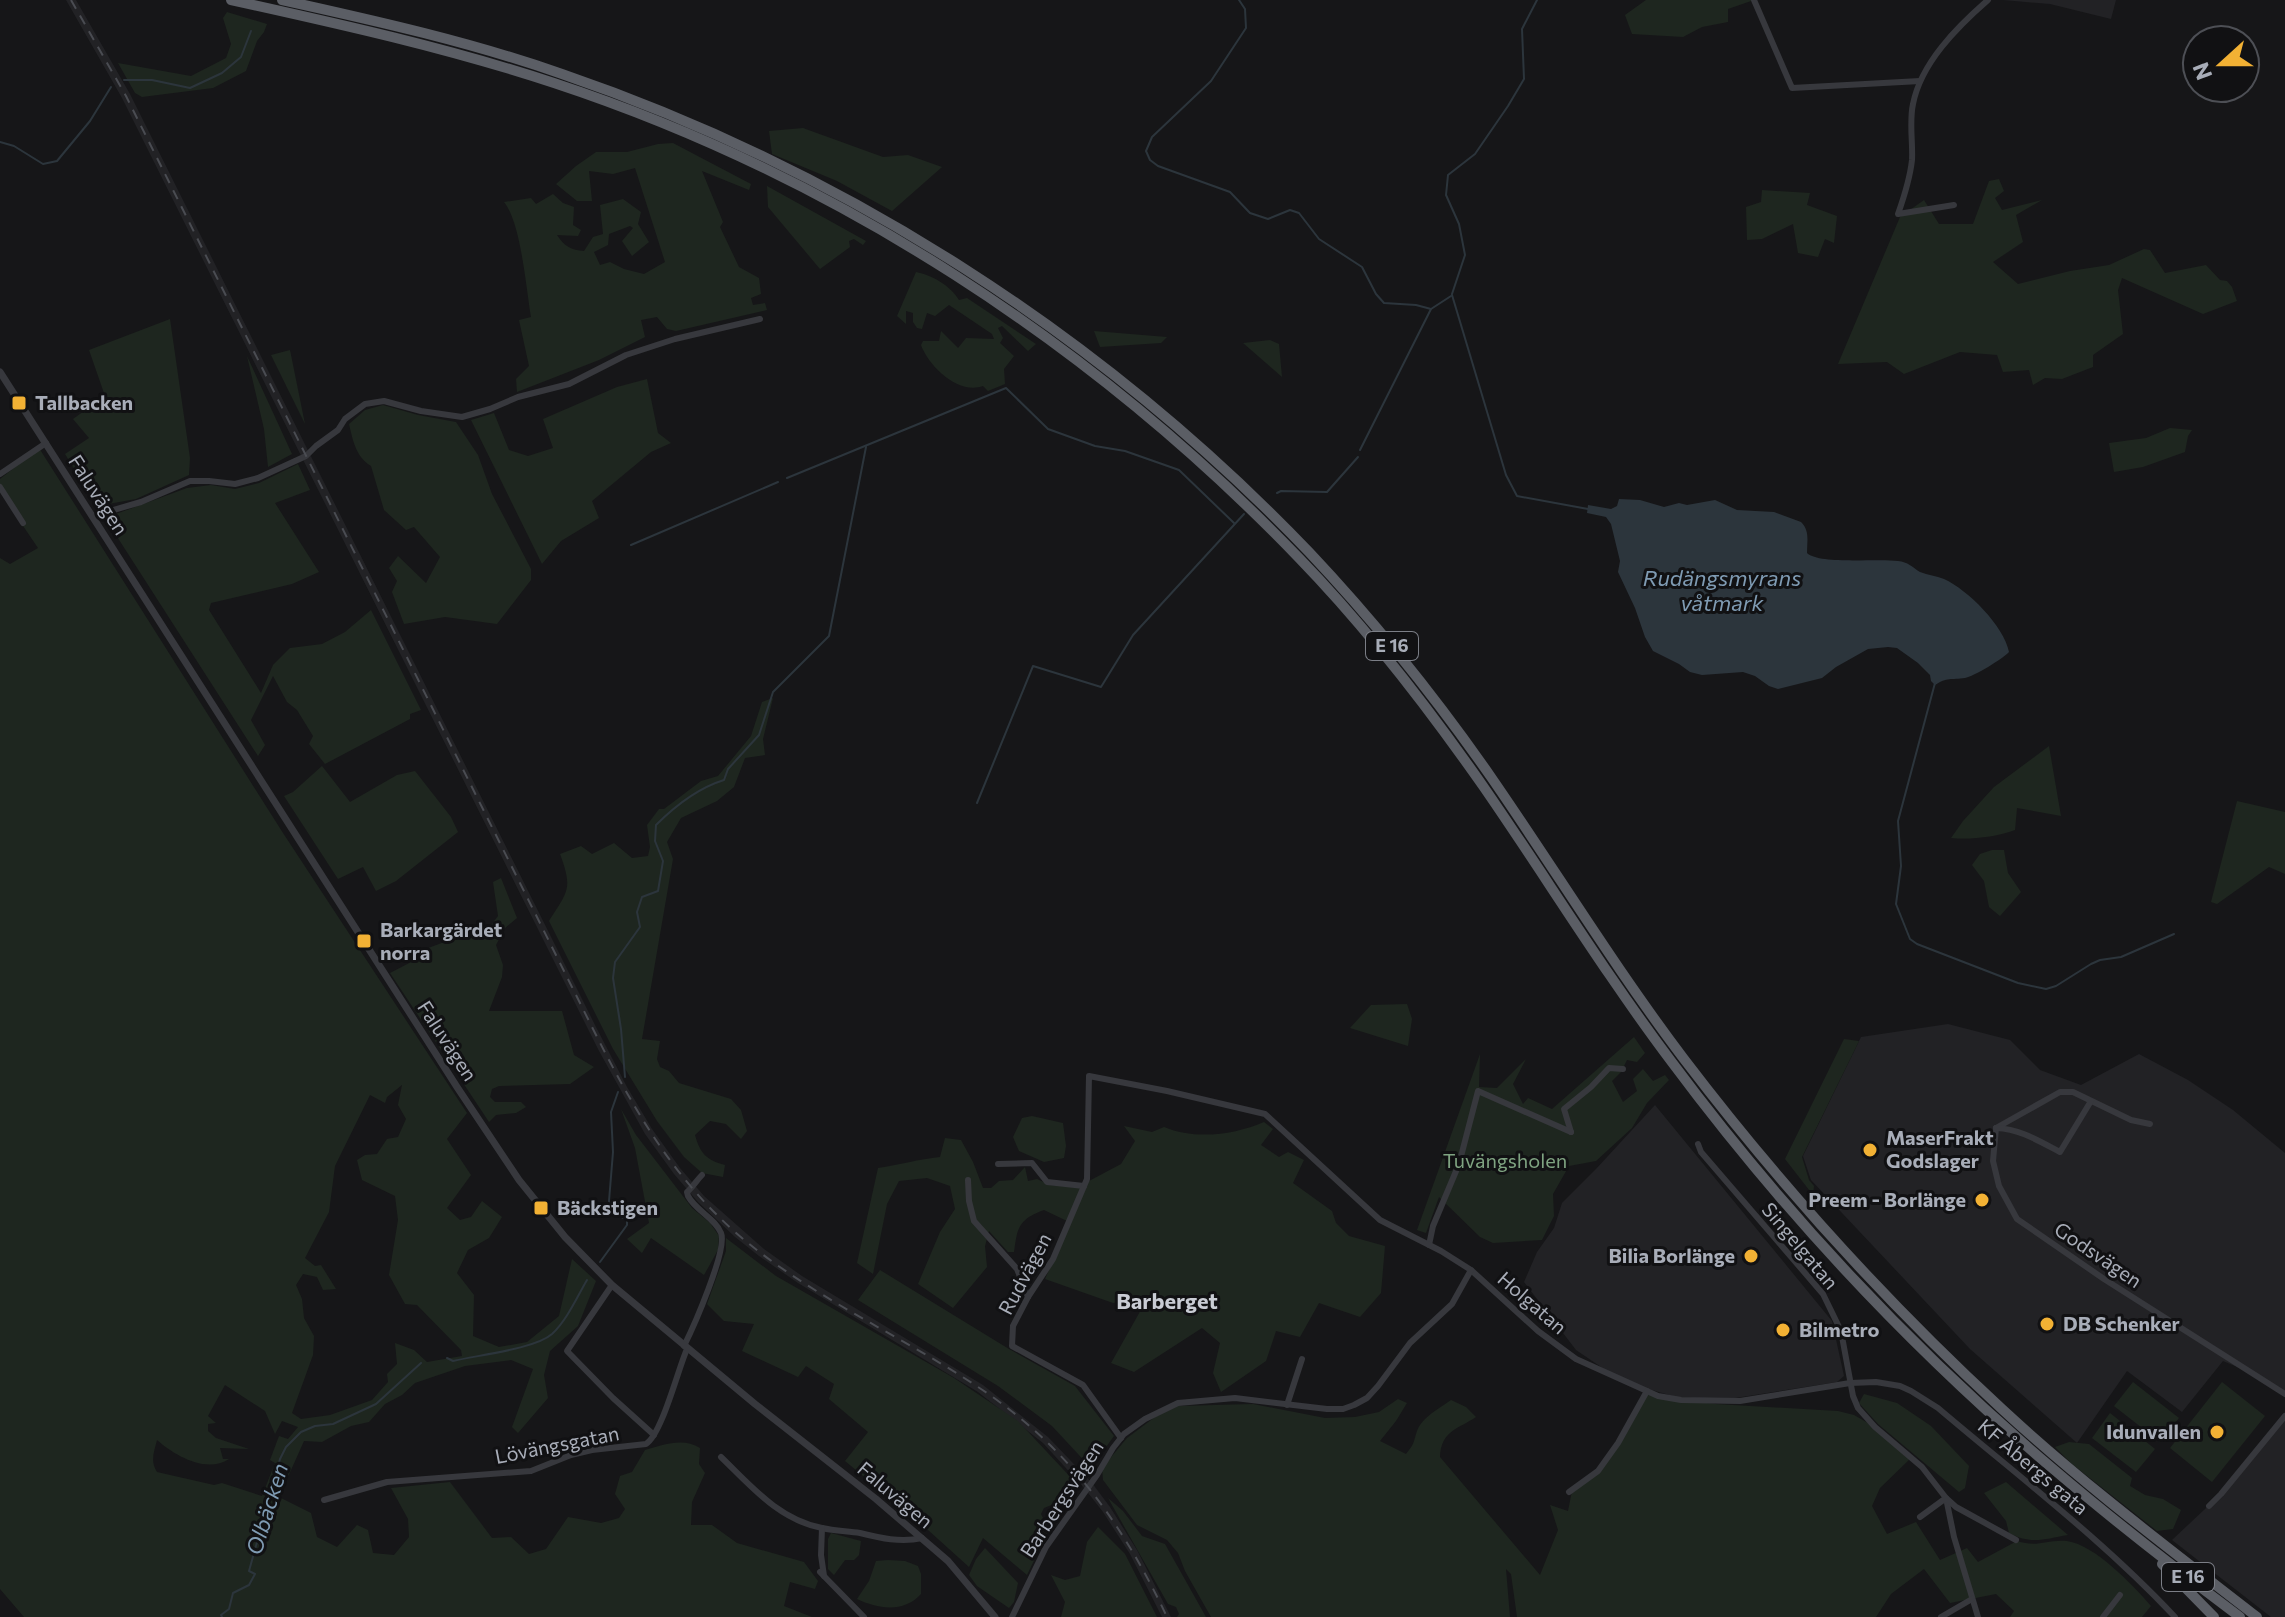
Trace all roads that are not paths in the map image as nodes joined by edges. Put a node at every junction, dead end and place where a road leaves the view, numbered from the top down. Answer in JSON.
{"nodes":[{"id":1,"x":231,"y":0,"type":"edge"},
{"id":2,"x":282,"y":0,"type":"edge"},
{"id":3,"x":1754,"y":0,"type":"edge"},
{"id":4,"x":1988,"y":0,"type":"edge"},
{"id":5,"x":1920,"y":81,"type":"junction"},
{"id":6,"x":1954,"y":205,"type":"dead end"},
{"id":7,"x":760,"y":319,"type":"dead end"},
{"id":8,"x":0,"y":372,"type":"edge"},
{"id":9,"x":46,"y":443,"type":"junction"},
{"id":10,"x":0,"y":474,"type":"edge"},
{"id":11,"x":0,"y":487,"type":"edge"},
{"id":12,"x":93,"y":516,"type":"junction"},
{"id":13,"x":23,"y":523,"type":"dead end"},
{"id":14,"x":1623,"y":1069,"type":"dead end"},
{"id":15,"x":1089,"y":1076,"type":"joint"},
{"id":16,"x":2091,"y":1101,"type":"junction"},
{"id":17,"x":2150,"y":1124,"type":"dead end"},
{"id":18,"x":1996,"y":1128,"type":"junction"},
{"id":19,"x":1698,"y":1144,"type":"dead end"},
{"id":20,"x":998,"y":1164,"type":"dead end"},
{"id":21,"x":702,"y":1175,"type":"dead end"},
{"id":22,"x":968,"y":1180,"type":"dead end"},
{"id":23,"x":1084,"y":1186,"type":"junction"},
{"id":24,"x":1429,"y":1245,"type":"junction"},
{"id":25,"x":1471,"y":1270,"type":"junction"},
{"id":26,"x":612,"y":1285,"type":"junction"},
{"id":27,"x":1028,"y":1297,"type":"junction"},
{"id":28,"x":686,"y":1347,"type":"junction"},
{"id":29,"x":1302,"y":1359,"type":"dead end"},
{"id":30,"x":1850,"y":1383,"type":"junction"},
{"id":31,"x":1647,"y":1391,"type":"junction"},
{"id":32,"x":2285,"y":1394,"type":"edge"},
{"id":33,"x":1287,"y":1405,"type":"junction"},
{"id":34,"x":2285,"y":1416,"type":"edge"},
{"id":35,"x":654,"y":1435,"type":"junction"},
{"id":36,"x":1121,"y":1438,"type":"junction"},
{"id":37,"x":721,"y":1457,"type":"dead end"},
{"id":38,"x":1569,"y":1492,"type":"dead end"},
{"id":39,"x":1946,"y":1498,"type":"junction"},
{"id":40,"x":324,"y":1500,"type":"dead end"},
{"id":41,"x":2209,"y":1506,"type":"dead end"},
{"id":42,"x":1920,"y":1517,"type":"dead end"},
{"id":43,"x":822,"y":1528,"type":"junction"},
{"id":44,"x":2135,"y":1537,"type":"junction"},
{"id":45,"x":922,"y":1538,"type":"junction"},
{"id":46,"x":2016,"y":1540,"type":"dead end"},
{"id":47,"x":2120,"y":1595,"type":"dead end"},
{"id":48,"x":1972,"y":1599,"type":"junction"},
{"id":49,"x":864,"y":1617,"type":"edge"},
{"id":50,"x":995,"y":1617,"type":"edge"},
{"id":51,"x":1012,"y":1617,"type":"edge"},
{"id":52,"x":1941,"y":1617,"type":"edge"},
{"id":53,"x":1978,"y":1617,"type":"edge"},
{"id":54,"x":2103,"y":1617,"type":"edge"},
{"id":55,"x":2175,"y":1617,"type":"edge"},
{"id":56,"x":2214,"y":1617,"type":"edge"},
{"id":57,"x":2240,"y":1617,"type":"edge"},
{"id":58,"x":2257,"y":1617,"type":"edge"}],
"edges":[{"from":1,"to":44,"type":"highway","number":"E 16"},
{"from":2,"to":58,"type":"highway","number":"E 16"},
{"from":3,"to":5,"type":"street"},
{"from":4,"to":5,"type":"street"},
{"from":5,"to":6,"type":"street"},
{"from":7,"to":12,"type":"street"},
{"from":8,"to":9,"type":"street","name":"Faluvägen"},
{"from":9,"to":10,"type":"street"},
{"from":9,"to":12,"type":"street","name":"Faluvägen"},
{"from":11,"to":13,"type":"street"},
{"from":12,"to":26,"type":"street","name":"Faluvägen"},
{"from":14,"to":24,"type":"street"},
{"from":15,"to":23,"type":"street","name":"Rudvägen"},
{"from":15,"to":24,"type":"street","name":"Holgatan"},
{"from":16,"to":17,"type":"street"},
{"from":16,"to":18,"type":"street"},
{"from":16,"to":18,"type":"street"},
{"from":18,"to":32,"type":"street","name":"Godsvägen"},
{"from":19,"to":30,"type":"street","name":"Singelgatan"},
{"from":20,"to":23,"type":"street"},
{"from":21,"to":28,"type":"street"},
{"from":22,"to":27,"type":"street"},
{"from":23,"to":27,"type":"street","name":"Rudvägen"},
{"from":24,"to":25,"type":"street","name":"Holgatan"},
{"from":25,"to":31,"type":"street","name":"Holgatan"},
{"from":25,"to":33,"type":"street","name":"Barbergsvägen"},
{"from":26,"to":28,"type":"street","name":"Faluvägen"},
{"from":26,"to":35,"type":"street"},
{"from":27,"to":36,"type":"street","name":"Rudvägen"},
{"from":28,"to":35,"type":"street"},
{"from":28,"to":45,"type":"street","name":"Faluvägen"},
{"from":29,"to":33,"type":"street"},
{"from":30,"to":31,"type":"street","name":"Holgatan"},
{"from":30,"to":39,"type":"street"},
{"from":30,"to":55,"type":"street","name":"KF Åbergs gata"},
{"from":31,"to":38,"type":"street"},
{"from":33,"to":36,"type":"street","name":"Barbergsvägen"},
{"from":34,"to":41,"type":"street"},
{"from":35,"to":40,"type":"street","name":"Lövängsgatan"},
{"from":36,"to":51,"type":"street","name":"Barbergsvägen"},
{"from":37,"to":43,"type":"street"},
{"from":39,"to":42,"type":"street"},
{"from":39,"to":46,"type":"street"},
{"from":39,"to":48,"type":"street"},
{"from":43,"to":45,"type":"street"},
{"from":43,"to":49,"type":"street"},
{"from":44,"to":56,"type":"highway"},
{"from":44,"to":57,"type":"highway","number":"E 16"},
{"from":45,"to":50,"type":"street","name":"Faluvägen"},
{"from":47,"to":54,"type":"street"},
{"from":48,"to":52,"type":"street"},
{"from":48,"to":53,"type":"street"}]}
